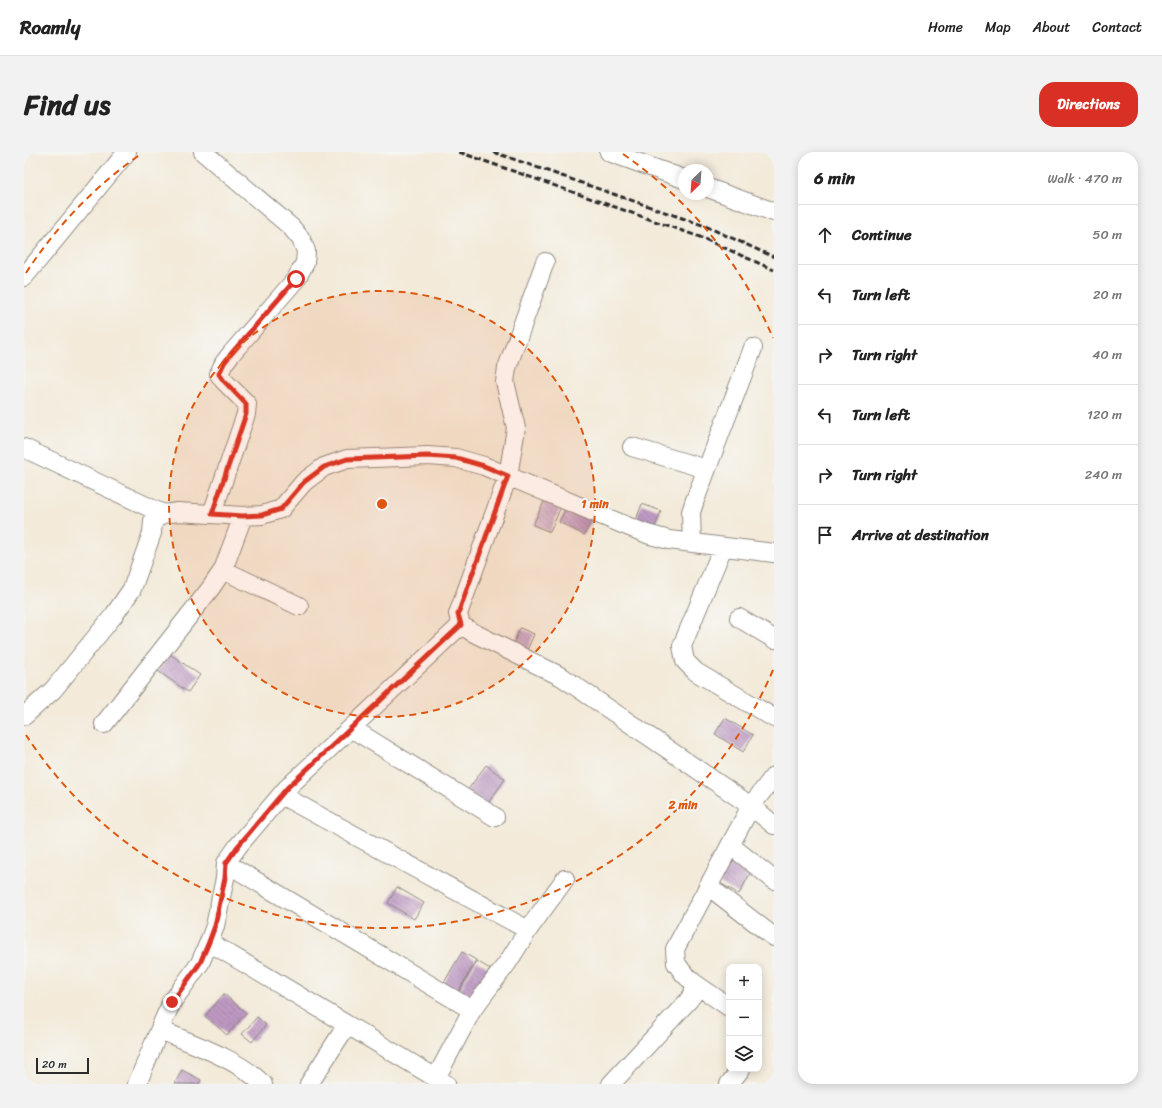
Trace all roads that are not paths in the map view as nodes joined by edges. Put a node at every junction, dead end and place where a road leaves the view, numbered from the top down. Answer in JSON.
{"nodes":[{"id":1,"x":127,"y":152,"type":"edge"},
{"id":2,"x":203,"y":152,"type":"edge"},
{"id":3,"x":609,"y":152,"type":"edge"},
{"id":4,"x":678,"y":177,"type":"edge"},
{"id":5,"x":714,"y":190,"type":"edge"},
{"id":6,"x":774,"y":212,"type":"edge"},
{"id":7,"x":545,"y":262,"type":"dead end"},
{"id":8,"x":24,"y":277,"type":"edge"},
{"id":9,"x":754,"y":348,"type":"dead end"},
{"id":10,"x":632,"y":447,"type":"dead end"},
{"id":11,"x":24,"y":448,"type":"edge"},
{"id":12,"x":706,"y":469,"type":"junction"},
{"id":13,"x":508,"y":476,"type":"junction"},
{"id":14,"x":163,"y":514,"type":"junction"},
{"id":15,"x":212,"y":514,"type":"junction"},
{"id":16,"x":243,"y":516,"type":"junction"},
{"id":17,"x":692,"y":543,"type":"junction"},
{"id":18,"x":723,"y":547,"type":"junction"},
{"id":19,"x":774,"y":554,"type":"edge"},
{"id":20,"x":223,"y":570,"type":"junction"},
{"id":21,"x":299,"y":606,"type":"dead end"},
{"id":22,"x":739,"y":618,"type":"dead end"},
{"id":23,"x":461,"y":625,"type":"junction"},
{"id":24,"x":774,"y":639,"type":"edge"},
{"id":25,"x":24,"y":716,"type":"edge"},
{"id":26,"x":774,"y":718,"type":"edge"},
{"id":27,"x":104,"y":724,"type":"dead end"},
{"id":28,"x":351,"y":728,"type":"junction"},
{"id":29,"x":774,"y":776,"type":"edge"},
{"id":30,"x":281,"y":795,"type":"junction"},
{"id":31,"x":751,"y":806,"type":"junction"},
{"id":32,"x":495,"y":816,"type":"dead end"},
{"id":33,"x":774,"y":825,"type":"edge"},
{"id":34,"x":730,"y":845,"type":"junction"},
{"id":35,"x":226,"y":863,"type":"junction"},
{"id":36,"x":566,"y":879,"type":"dead end"},
{"id":37,"x":774,"y":880,"type":"edge"},
{"id":38,"x":708,"y":886,"type":"junction"},
{"id":39,"x":528,"y":930,"type":"junction"},
{"id":40,"x":774,"y":937,"type":"edge"},
{"id":41,"x":209,"y":942,"type":"junction"},
{"id":42,"x":694,"y":983,"type":"junction"},
{"id":43,"x":726,"y":1005,"type":"edge"},
{"id":44,"x":472,"y":1010,"type":"junction"},
{"id":45,"x":347,"y":1025,"type":"junction"},
{"id":46,"x":160,"y":1030,"type":"junction"},
{"id":47,"x":739,"y":1072,"type":"edge"},
{"id":48,"x":441,"y":1081,"type":"edge"},
{"id":49,"x":138,"y":1084,"type":"edge"},
{"id":50,"x":263,"y":1084,"type":"edge"},
{"id":51,"x":309,"y":1084,"type":"edge"},
{"id":52,"x":611,"y":1084,"type":"edge"},
{"id":53,"x":729,"y":1084,"type":"edge"}],
"edges":[{"from":1,"to":8,"type":"street"},
{"from":2,"to":15,"type":"street"},
{"from":3,"to":4,"type":"street"},
{"from":5,"to":6,"type":"street"},
{"from":7,"to":13,"type":"street"},
{"from":9,"to":12,"type":"street"},
{"from":10,"to":12,"type":"street"},
{"from":11,"to":14,"type":"street"},
{"from":12,"to":17,"type":"street"},
{"from":13,"to":16,"type":"street"},
{"from":13,"to":17,"type":"street"},
{"from":13,"to":23,"type":"street"},
{"from":14,"to":15,"type":"street"},
{"from":14,"to":25,"type":"street"},
{"from":15,"to":16,"type":"street"},
{"from":16,"to":20,"type":"street"},
{"from":17,"to":18,"type":"street"},
{"from":18,"to":19,"type":"street"},
{"from":18,"to":26,"type":"street"},
{"from":20,"to":21,"type":"street"},
{"from":20,"to":27,"type":"street"},
{"from":22,"to":24,"type":"street"},
{"from":23,"to":28,"type":"street"},
{"from":23,"to":31,"type":"street"},
{"from":28,"to":30,"type":"street"},
{"from":28,"to":32,"type":"street"},
{"from":29,"to":31,"type":"street"},
{"from":30,"to":35,"type":"street"},
{"from":30,"to":39,"type":"street"},
{"from":31,"to":33,"type":"street"},
{"from":31,"to":34,"type":"street"},
{"from":34,"to":37,"type":"street"},
{"from":34,"to":38,"type":"street"},
{"from":35,"to":41,"type":"street"},
{"from":35,"to":44,"type":"street"},
{"from":36,"to":39,"type":"street"},
{"from":38,"to":40,"type":"street"},
{"from":38,"to":42,"type":"street"},
{"from":39,"to":44,"type":"street"},
{"from":41,"to":45,"type":"street"},
{"from":41,"to":46,"type":"street"},
{"from":42,"to":43,"type":"street"},
{"from":42,"to":52,"type":"street"},
{"from":44,"to":48,"type":"street"},
{"from":45,"to":48,"type":"street"},
{"from":45,"to":51,"type":"street"},
{"from":46,"to":49,"type":"street"},
{"from":46,"to":50,"type":"street"},
{"from":47,"to":53,"type":"street"}]}
